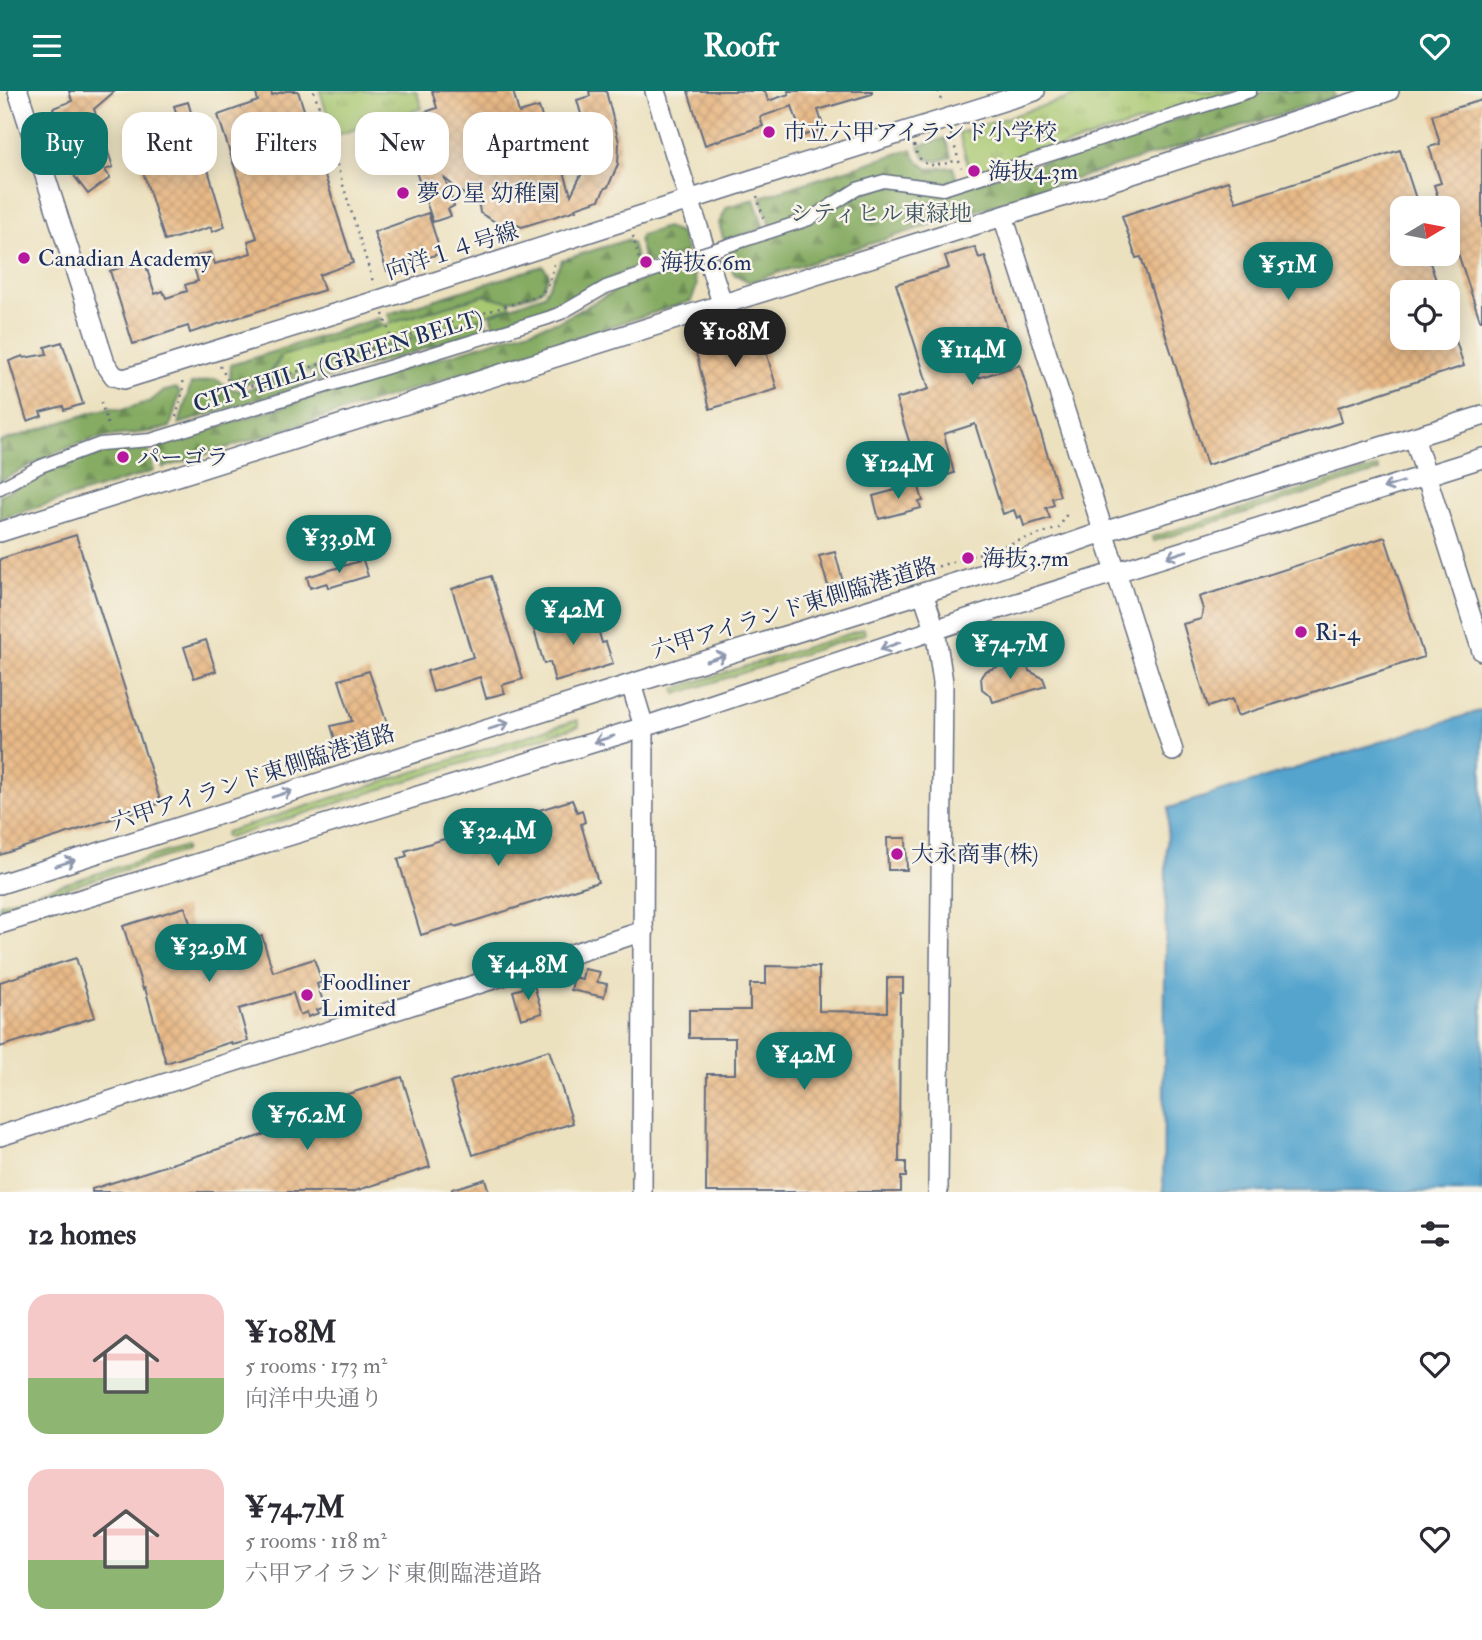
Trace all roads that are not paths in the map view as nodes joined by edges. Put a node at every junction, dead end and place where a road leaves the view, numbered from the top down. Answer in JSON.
{"nodes":[{"id":1,"x":18,"y":91,"type":"edge"},
{"id":2,"x":655,"y":91,"type":"edge"},
{"id":3,"x":1035,"y":91,"type":"edge"},
{"id":4,"x":1250,"y":91,"type":"edge"},
{"id":5,"x":1389,"y":91,"type":"edge"},
{"id":6,"x":690,"y":200,"type":"junction"},
{"id":7,"x":1003,"y":216,"type":"junction"},
{"id":8,"x":722,"y":303,"type":"junction"},
{"id":9,"x":1482,"y":416,"type":"edge"},
{"id":10,"x":1414,"y":437,"type":"junction"},
{"id":11,"x":1482,"y":458,"type":"edge"},
{"id":12,"x":1426,"y":475,"type":"junction"},
{"id":13,"x":0,"y":488,"type":"edge"},
{"id":14,"x":0,"y":532,"type":"edge"},
{"id":15,"x":1103,"y":532,"type":"junction"},
{"id":16,"x":1116,"y":573,"type":"junction"},
{"id":17,"x":923,"y":593,"type":"junction"},
{"id":18,"x":935,"y":629,"type":"junction"},
{"id":19,"x":1482,"y":651,"type":"edge"},
{"id":20,"x":631,"y":684,"type":"junction"},
{"id":21,"x":644,"y":727,"type":"junction"},
{"id":22,"x":1173,"y":751,"type":"dead end"},
{"id":23,"x":0,"y":884,"type":"edge"},
{"id":24,"x":0,"y":924,"type":"edge"},
{"id":25,"x":645,"y":931,"type":"junction"},
{"id":26,"x":0,"y":1136,"type":"edge"},
{"id":27,"x":642,"y":1192,"type":"edge"},
{"id":28,"x":938,"y":1192,"type":"edge"}],
"edges":[{"from":1,"to":6,"type":"street","name":"向洋１４号線"},
{"from":2,"to":6,"type":"street"},
{"from":3,"to":6,"type":"street","name":"向洋１４号線"},
{"from":4,"to":13,"type":"street","name":"CITY HILL (GREEN BELT)","bridge":true},
{"from":5,"to":7,"type":"street"},
{"from":6,"to":8,"type":"street"},
{"from":7,"to":8,"type":"street"},
{"from":7,"to":15,"type":"street"},
{"from":8,"to":14,"type":"street"},
{"from":9,"to":10,"type":"street","name":"六甲アイランド東側臨港道路"},
{"from":10,"to":12,"type":"street"},
{"from":10,"to":15,"type":"street","name":"六甲アイランド東側臨港道路"},
{"from":11,"to":12,"type":"street"},
{"from":12,"to":16,"type":"street","one_way":true},
{"from":12,"to":19,"type":"street"},
{"from":15,"to":16,"type":"street"},
{"from":15,"to":17,"type":"street","name":"六甲アイランド東側臨港道路"},
{"from":16,"to":18,"type":"street"},
{"from":16,"to":22,"type":"street"},
{"from":17,"to":18,"type":"street"},
{"from":20,"to":17,"type":"street","name":"六甲アイランド東側臨港道路","one_way":true},
{"from":18,"to":21,"type":"street","one_way":true},
{"from":18,"to":28,"type":"street"},
{"from":20,"to":21,"type":"street"},
{"from":23,"to":20,"type":"street","name":"六甲アイランド東側臨港道路","one_way":true},
{"from":21,"to":24,"type":"street","one_way":true},
{"from":21,"to":25,"type":"street"},
{"from":25,"to":26,"type":"street"},
{"from":25,"to":27,"type":"street"}]}
